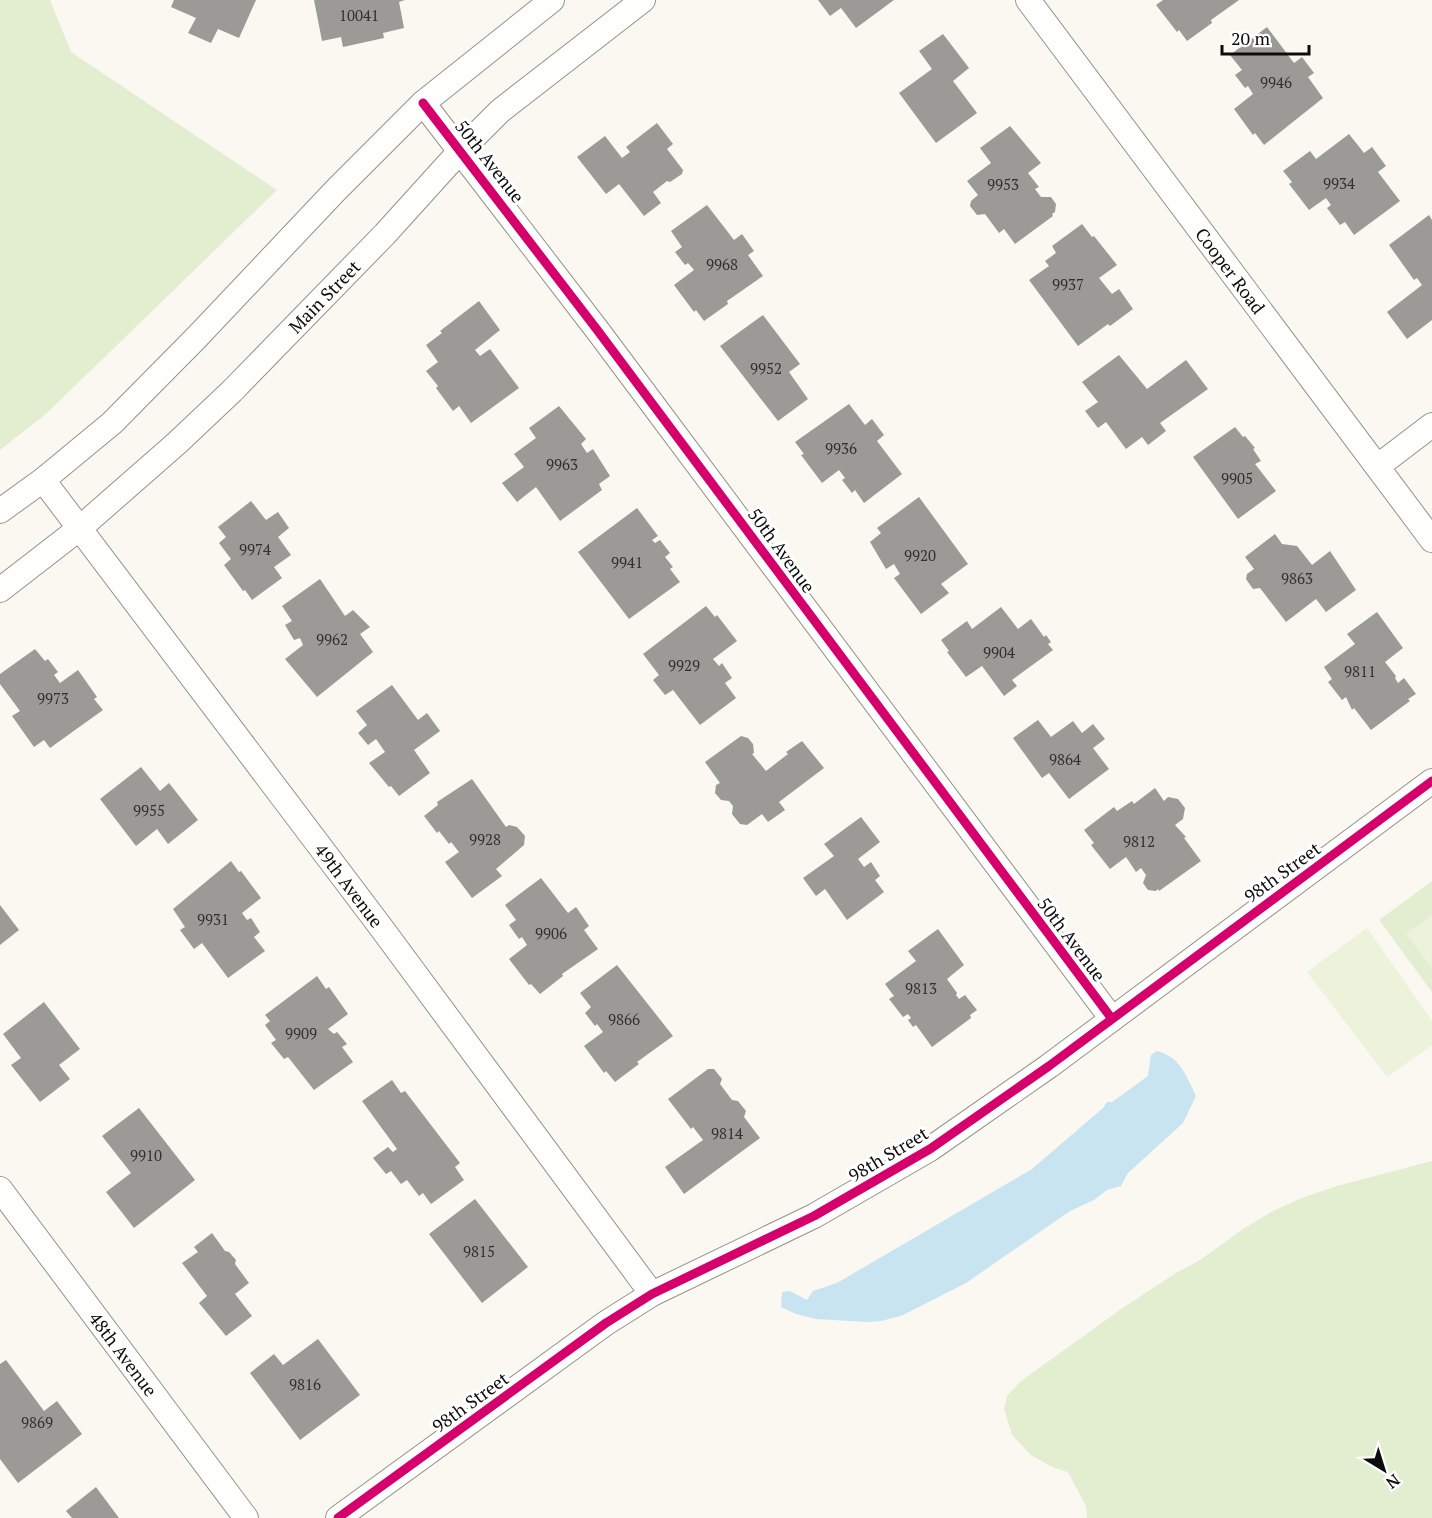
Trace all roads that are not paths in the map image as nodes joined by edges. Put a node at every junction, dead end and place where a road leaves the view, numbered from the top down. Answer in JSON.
{"nodes":[{"id":1,"x":552,"y":0,"type":"edge"},
{"id":2,"x":643,"y":0,"type":"edge"},
{"id":3,"x":1028,"y":0,"type":"edge"},
{"id":4,"x":423,"y":103,"type":"junction"},
{"id":5,"x":461,"y":150,"type":"junction"},
{"id":6,"x":1432,"y":425,"type":"edge"},
{"id":7,"x":1378,"y":466,"type":"junction"},
{"id":8,"x":43,"y":480,"type":"junction"},
{"id":9,"x":0,"y":511,"type":"edge"},
{"id":10,"x":80,"y":528,"type":"junction"},
{"id":11,"x":1432,"y":540,"type":"edge"},
{"id":12,"x":0,"y":590,"type":"edge"},
{"id":13,"x":1432,"y":782,"type":"edge"},
{"id":14,"x":1112,"y":1019,"type":"junction"},
{"id":15,"x":0,"y":1189,"type":"edge"},
{"id":16,"x":652,"y":1294,"type":"junction"},
{"id":17,"x":246,"y":1518,"type":"edge"},
{"id":18,"x":338,"y":1518,"type":"edge"}],
"edges":[{"from":1,"to":4,"type":"street"},
{"from":2,"to":5,"type":"street","name":"Main Street"},
{"from":3,"to":7,"type":"street","name":"Cooper Road"},
{"from":4,"to":5,"type":"street","name":"50th Avenue"},
{"from":4,"to":8,"type":"street"},
{"from":5,"to":10,"type":"street","name":"Main Street"},
{"from":5,"to":14,"type":"street","name":"50th Avenue"},
{"from":6,"to":7,"type":"street"},
{"from":7,"to":11,"type":"street","name":"Cooper Road"},
{"from":8,"to":9,"type":"street"},
{"from":8,"to":10,"type":"street","name":"49th Avenue"},
{"from":10,"to":12,"type":"street","name":"Main Street"},
{"from":10,"to":16,"type":"street","name":"49th Avenue"},
{"from":13,"to":14,"type":"street","name":"98th Street"},
{"from":14,"to":16,"type":"street","name":"98th Street"},
{"from":15,"to":17,"type":"street","name":"48th Avenue"},
{"from":16,"to":18,"type":"street","name":"98th Street"}]}
